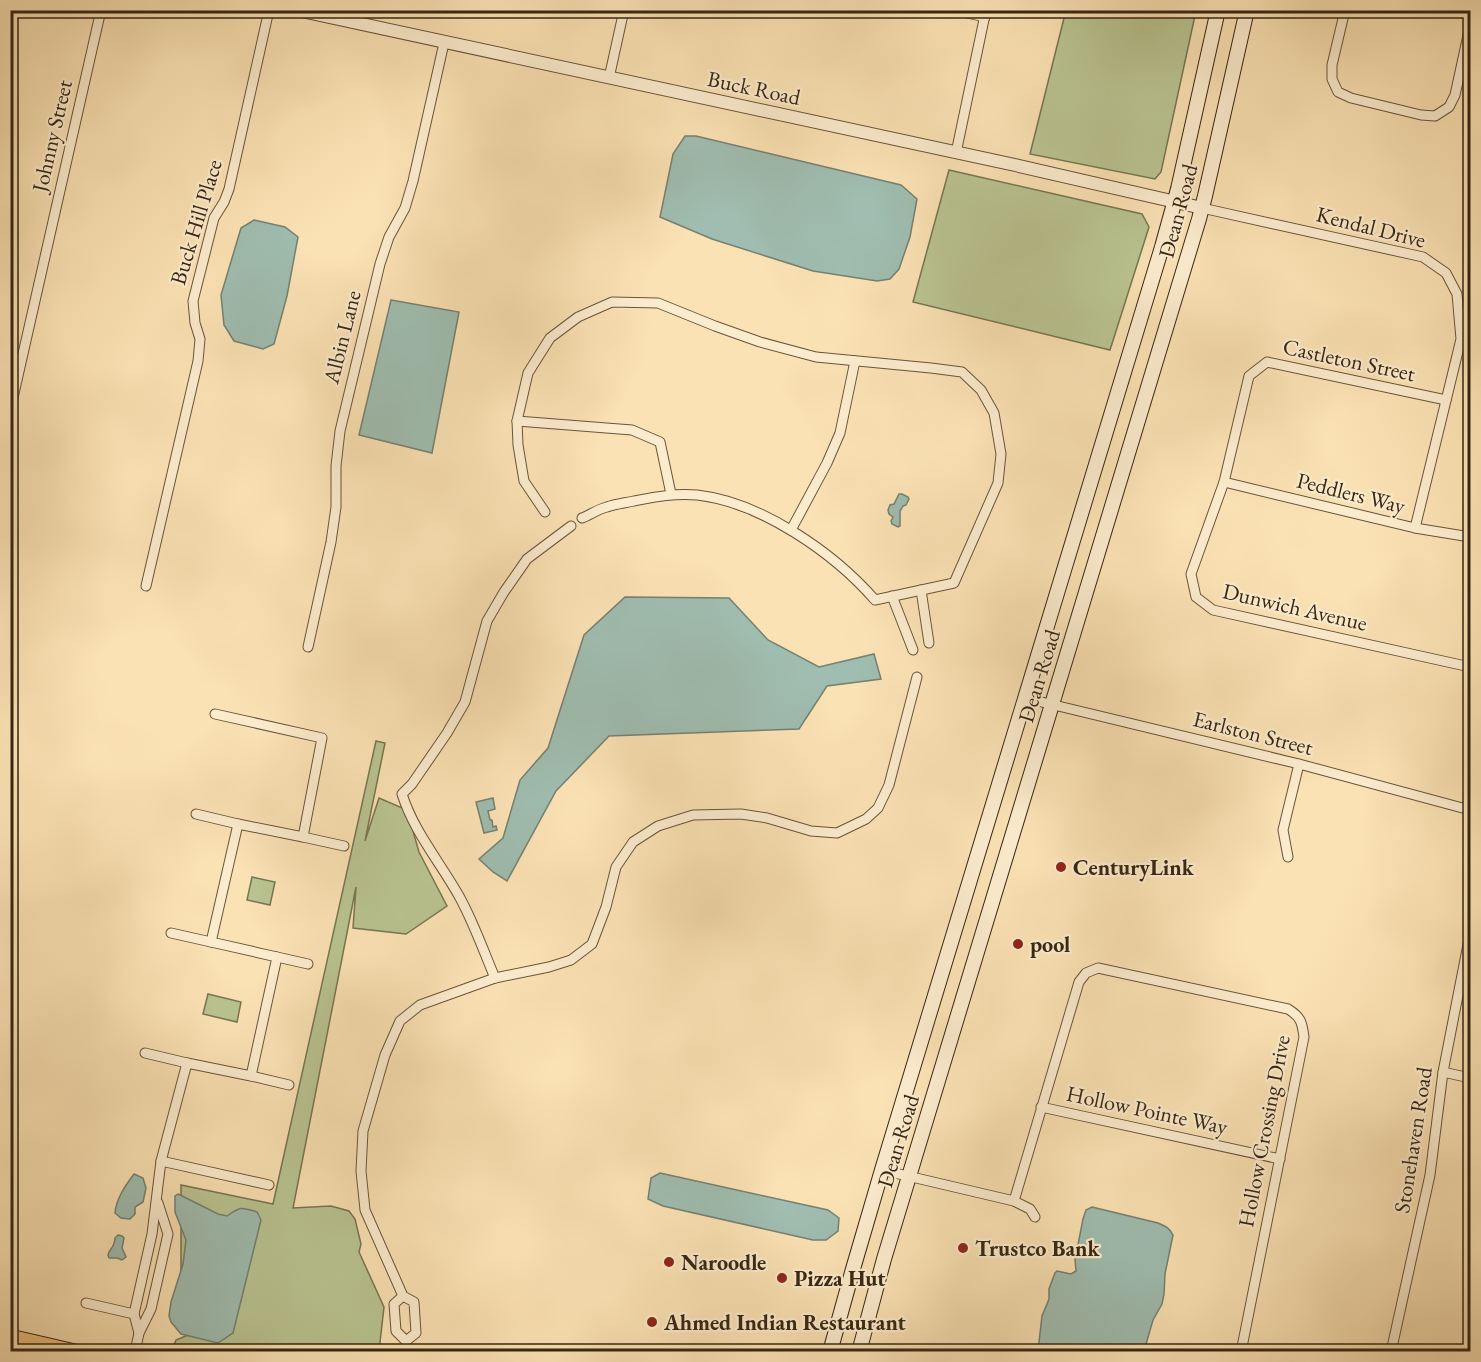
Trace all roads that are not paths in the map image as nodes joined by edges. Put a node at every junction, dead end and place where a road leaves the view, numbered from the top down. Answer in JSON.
{"nodes":[{"id":1,"x":101,"y":10,"type":"edge"},
{"id":2,"x":269,"y":10,"type":"edge"},
{"id":3,"x":297,"y":10,"type":"edge"},
{"id":4,"x":624,"y":10,"type":"edge"},
{"id":5,"x":954,"y":10,"type":"edge"},
{"id":6,"x":1218,"y":10,"type":"edge"},
{"id":7,"x":1247,"y":10,"type":"edge"},
{"id":8,"x":1345,"y":10,"type":"edge"},
{"id":9,"x":985,"y":14,"type":"edge"},
{"id":10,"x":1470,"y":26,"type":"edge"},
{"id":11,"x":444,"y":43,"type":"junction"},
{"id":12,"x":609,"y":78,"type":"junction"},
{"id":13,"x":956,"y":153,"type":"junction"},
{"id":14,"x":1175,"y":202,"type":"junction"},
{"id":15,"x":1202,"y":208,"type":"junction"},
{"id":16,"x":855,"y":361,"type":"junction"},
{"id":17,"x":1446,"y":400,"type":"junction"},
{"id":18,"x":10,"y":411,"type":"edge"},
{"id":19,"x":517,"y":421,"type":"junction"},
{"id":20,"x":1224,"y":482,"type":"junction"},
{"id":21,"x":671,"y":494,"type":"junction"},
{"id":22,"x":545,"y":512,"type":"dead end"},
{"id":23,"x":582,"y":518,"type":"dead end"},
{"id":24,"x":571,"y":526,"type":"dead end"},
{"id":25,"x":1415,"y":528,"type":"junction"},
{"id":26,"x":791,"y":530,"type":"junction"},
{"id":27,"x":1470,"y":537,"type":"edge"},
{"id":28,"x":146,"y":586,"type":"dead end"},
{"id":29,"x":921,"y":590,"type":"junction"},
{"id":30,"x":892,"y":596,"type":"junction"},
{"id":31,"x":929,"y":644,"type":"dead end"},
{"id":32,"x":308,"y":647,"type":"dead end"},
{"id":33,"x":913,"y":651,"type":"dead end"},
{"id":34,"x":1470,"y":667,"type":"edge"},
{"id":35,"x":917,"y":677,"type":"dead end"},
{"id":36,"x":1025,"y":698,"type":"junction"},
{"id":37,"x":1052,"y":705,"type":"junction"},
{"id":38,"x":215,"y":714,"type":"dead end"},
{"id":39,"x":1299,"y":764,"type":"junction"},
{"id":40,"x":1470,"y":810,"type":"edge"},
{"id":41,"x":196,"y":814,"type":"dead end"},
{"id":42,"x":238,"y":824,"type":"junction"},
{"id":43,"x":303,"y":837,"type":"junction"},
{"id":44,"x":344,"y":846,"type":"dead end"},
{"id":45,"x":1288,"y":857,"type":"dead end"},
{"id":46,"x":171,"y":933,"type":"dead end"},
{"id":47,"x":1470,"y":939,"type":"edge"},
{"id":48,"x":211,"y":942,"type":"junction"},
{"id":49,"x":277,"y":957,"type":"junction"},
{"id":50,"x":308,"y":964,"type":"dead end"},
{"id":51,"x":495,"y":978,"type":"junction"},
{"id":52,"x":145,"y":1053,"type":"dead end"},
{"id":53,"x":187,"y":1063,"type":"junction"},
{"id":54,"x":1443,"y":1072,"type":"junction"},
{"id":55,"x":251,"y":1076,"type":"junction"},
{"id":56,"x":1470,"y":1078,"type":"edge"},
{"id":57,"x":289,"y":1085,"type":"dead end"},
{"id":58,"x":1041,"y":1107,"type":"junction"},
{"id":59,"x":1280,"y":1159,"type":"junction"},
{"id":60,"x":162,"y":1161,"type":"junction"},
{"id":61,"x":882,"y":1170,"type":"junction"},
{"id":62,"x":909,"y":1176,"type":"junction"},
{"id":63,"x":268,"y":1185,"type":"dead end"},
{"id":64,"x":157,"y":1201,"type":"junction"},
{"id":65,"x":1014,"y":1201,"type":"junction"},
{"id":66,"x":1035,"y":1217,"type":"dead end"},
{"id":67,"x":403,"y":1296,"type":"junction"},
{"id":68,"x":86,"y":1303,"type":"dead end"},
{"id":69,"x":134,"y":1314,"type":"junction"},
{"id":70,"x":139,"y":1333,"type":"junction"},
{"id":71,"x":10,"y":1337,"type":"edge"},
{"id":72,"x":406,"y":1341,"type":"junction"},
{"id":73,"x":75,"y":1352,"type":"edge"},
{"id":74,"x":135,"y":1352,"type":"edge"},
{"id":75,"x":404,"y":1352,"type":"edge"},
{"id":76,"x":830,"y":1352,"type":"edge"},
{"id":77,"x":859,"y":1352,"type":"edge"},
{"id":78,"x":1241,"y":1352,"type":"edge"},
{"id":79,"x":1391,"y":1352,"type":"edge"}],
"edges":[{"from":1,"to":18,"type":"street","name":"Johnny Street"},
{"from":2,"to":28,"type":"street","name":"Buck Hill Place"},
{"from":3,"to":11,"type":"street","name":"Buck Road"},
{"from":4,"to":12,"type":"street"},
{"from":5,"to":9,"type":"street"},
{"from":6,"to":14,"type":"main road","name":"Dean Road"},
{"from":7,"to":15,"type":"main road","name":"Dean Road"},
{"from":8,"to":10,"type":"street"},
{"from":9,"to":13,"type":"street"},
{"from":11,"to":12,"type":"street","name":"Buck Road"},
{"from":11,"to":32,"type":"street","name":"Albin Lane"},
{"from":12,"to":13,"type":"street","name":"Buck Road"},
{"from":13,"to":14,"type":"street","name":"Buck Road"},
{"from":14,"to":15,"type":"street","name":"Buck Road"},
{"from":14,"to":36,"type":"main road","name":"Dean Road"},
{"from":15,"to":17,"type":"street","name":"Kendal Drive"},
{"from":15,"to":37,"type":"main road","name":"Dean Road"},
{"from":16,"to":19,"type":"street"},
{"from":16,"to":26,"type":"street"},
{"from":16,"to":29,"type":"street"},
{"from":17,"to":20,"type":"street","name":"Castleton Street"},
{"from":17,"to":25,"type":"street","name":"Kendal Drive"},
{"from":19,"to":21,"type":"street"},
{"from":19,"to":22,"type":"street"},
{"from":20,"to":25,"type":"street","name":"Peddlers Way"},
{"from":20,"to":34,"type":"street","name":"Dunwich Avenue"},
{"from":21,"to":23,"type":"street"},
{"from":21,"to":26,"type":"street"},
{"from":24,"to":51,"type":"street"},
{"from":25,"to":27,"type":"street","name":"Peddlers Way"},
{"from":26,"to":30,"type":"street"},
{"from":29,"to":30,"type":"street"},
{"from":29,"to":31,"type":"street"},
{"from":30,"to":33,"type":"street"},
{"from":35,"to":51,"type":"street"},
{"from":36,"to":37,"type":"street","name":"Earlston Street"},
{"from":36,"to":61,"type":"main road","name":"Dean Road"},
{"from":37,"to":39,"type":"street","name":"Earlston Street"},
{"from":37,"to":62,"type":"main road","name":"Dean Road"},
{"from":38,"to":43,"type":"street"},
{"from":39,"to":40,"type":"street","name":"Earlston Street"},
{"from":39,"to":45,"type":"street"},
{"from":41,"to":42,"type":"street"},
{"from":42,"to":43,"type":"street"},
{"from":42,"to":48,"type":"street"},
{"from":43,"to":44,"type":"street"},
{"from":46,"to":48,"type":"street"},
{"from":47,"to":54,"type":"street","name":"Stonehaven Road"},
{"from":48,"to":49,"type":"street"},
{"from":49,"to":50,"type":"street"},
{"from":49,"to":55,"type":"street"},
{"from":51,"to":67,"type":"street"},
{"from":52,"to":53,"type":"street"},
{"from":53,"to":55,"type":"street"},
{"from":53,"to":60,"type":"street"},
{"from":54,"to":56,"type":"street"},
{"from":54,"to":79,"type":"street","name":"Stonehaven Road"},
{"from":55,"to":57,"type":"street"},
{"from":58,"to":59,"type":"street","name":"Hollow Pointe Way"},
{"from":58,"to":59,"type":"street","name":"Hollow Crossing Drive"},
{"from":58,"to":65,"type":"street","name":"Hollow Crossing Drive"},
{"from":59,"to":78,"type":"street","name":"Hollow Crossing Drive"},
{"from":60,"to":63,"type":"street"},
{"from":60,"to":64,"type":"street"},
{"from":61,"to":62,"type":"street"},
{"from":61,"to":76,"type":"main road","name":"Dean Road"},
{"from":62,"to":65,"type":"street"},
{"from":62,"to":77,"type":"main road","name":"Dean Road"},
{"from":64,"to":69,"type":"street"},
{"from":64,"to":70,"type":"street"},
{"from":65,"to":66,"type":"street"},
{"from":67,"to":72,"type":"street"},
{"from":67,"to":72,"type":"street"},
{"from":68,"to":69,"type":"street"},
{"from":69,"to":70,"type":"street"},
{"from":70,"to":74,"type":"street"},
{"from":71,"to":73,"type":"main road"},
{"from":72,"to":75,"type":"street"}]}
